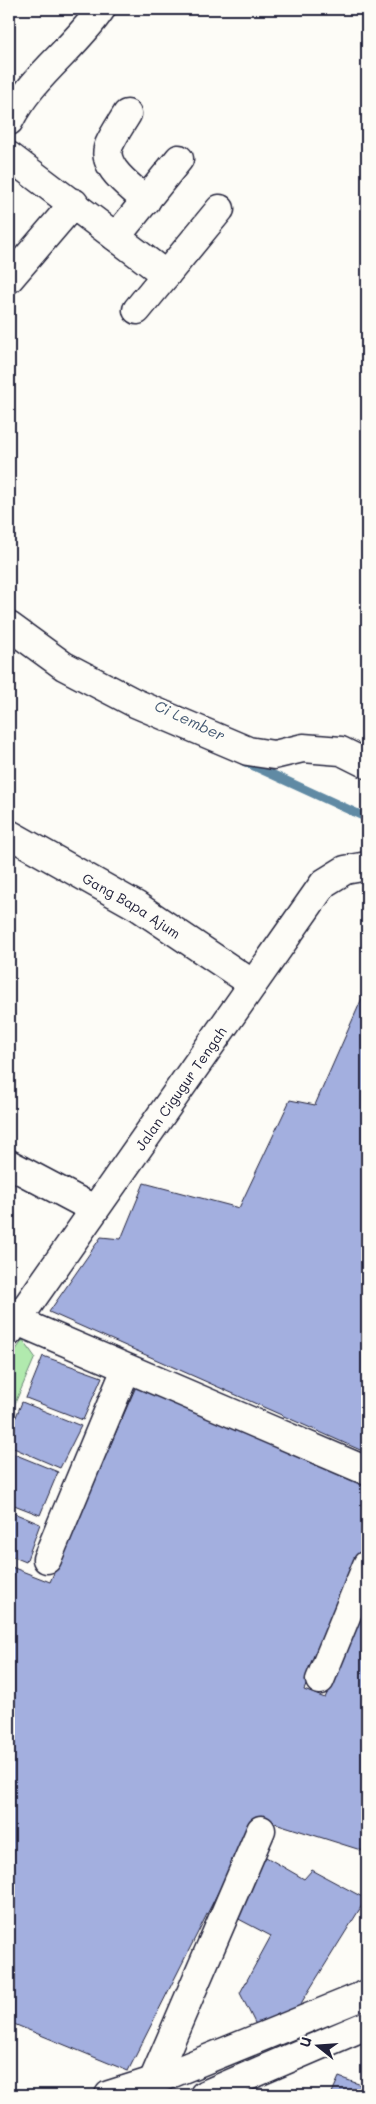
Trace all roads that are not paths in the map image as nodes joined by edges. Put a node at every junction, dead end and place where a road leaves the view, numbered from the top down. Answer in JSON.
{"nodes":[{"id":1,"x":101,"y":9,"type":"edge"},
{"id":2,"x":11,"y":107,"type":"edge"},
{"id":3,"x":127,"y":114,"type":"dead end"},
{"id":4,"x":9,"y":156,"type":"edge"},
{"id":5,"x":179,"y":159,"type":"dead end"},
{"id":6,"x":146,"y":201,"type":"junction"},
{"id":7,"x":74,"y":203,"type":"junction"},
{"id":8,"x":220,"y":210,"type":"dead end"},
{"id":9,"x":116,"y":237,"type":"junction"},
{"id":10,"x":166,"y":274,"type":"junction"},
{"id":11,"x":9,"y":279,"type":"edge"},
{"id":12,"x":137,"y":310,"type":"dead end"},
{"id":13,"x":9,"y":626,"type":"edge"},
{"id":14,"x":367,"y":764,"type":"edge"},
{"id":15,"x":9,"y":834,"type":"edge"},
{"id":16,"x":367,"y":866,"type":"edge"},
{"id":17,"x":253,"y":984,"type":"junction"},
{"id":18,"x":9,"y":1164,"type":"edge"},
{"id":19,"x":94,"y":1209,"type":"junction"},
{"id":20,"x":13,"y":1326,"type":"edge"},
{"id":21,"x":126,"y":1369,"type":"junction"},
{"id":22,"x":367,"y":1471,"type":"edge"},
{"id":23,"x":48,"y":1559,"type":"dead end"},
{"id":24,"x":367,"y":1565,"type":"edge"},
{"id":25,"x":320,"y":1680,"type":"dead end"},
{"id":26,"x":261,"y":1830,"type":"dead end"},
{"id":27,"x":367,"y":1994,"type":"edge"},
{"id":28,"x":367,"y":2025,"type":"edge"},
{"id":29,"x":153,"y":2081,"type":"junction"},
{"id":30,"x":109,"y":2095,"type":"edge"},
{"id":31,"x":204,"y":2095,"type":"edge"}],
"edges":[{"from":1,"to":2,"type":"street"},
{"from":3,"to":6,"type":"street"},
{"from":4,"to":7,"type":"street"},
{"from":5,"to":6,"type":"street"},
{"from":6,"to":9,"type":"street"},
{"from":7,"to":9,"type":"street"},
{"from":7,"to":11,"type":"street"},
{"from":8,"to":10,"type":"street"},
{"from":9,"to":10,"type":"street"},
{"from":10,"to":12,"type":"street"},
{"from":13,"to":14,"type":"street"},
{"from":15,"to":17,"type":"street","name":"Gang Bapa Ajum"},
{"from":16,"to":17,"type":"street","name":"Jalan Cigugur Tengah"},
{"from":17,"to":19,"type":"street","name":"Jalan Cigugur Tengah"},
{"from":18,"to":19,"type":"street"},
{"from":19,"to":20,"type":"street","name":"Jalan Cigugur Tengah"},
{"from":20,"to":21,"type":"street"},
{"from":21,"to":22,"type":"street"},
{"from":21,"to":23,"type":"street"},
{"from":24,"to":25,"type":"street"},
{"from":26,"to":29,"type":"street"},
{"from":27,"to":29,"type":"street"},
{"from":28,"to":31,"type":"street"},
{"from":29,"to":30,"type":"street"}]}
